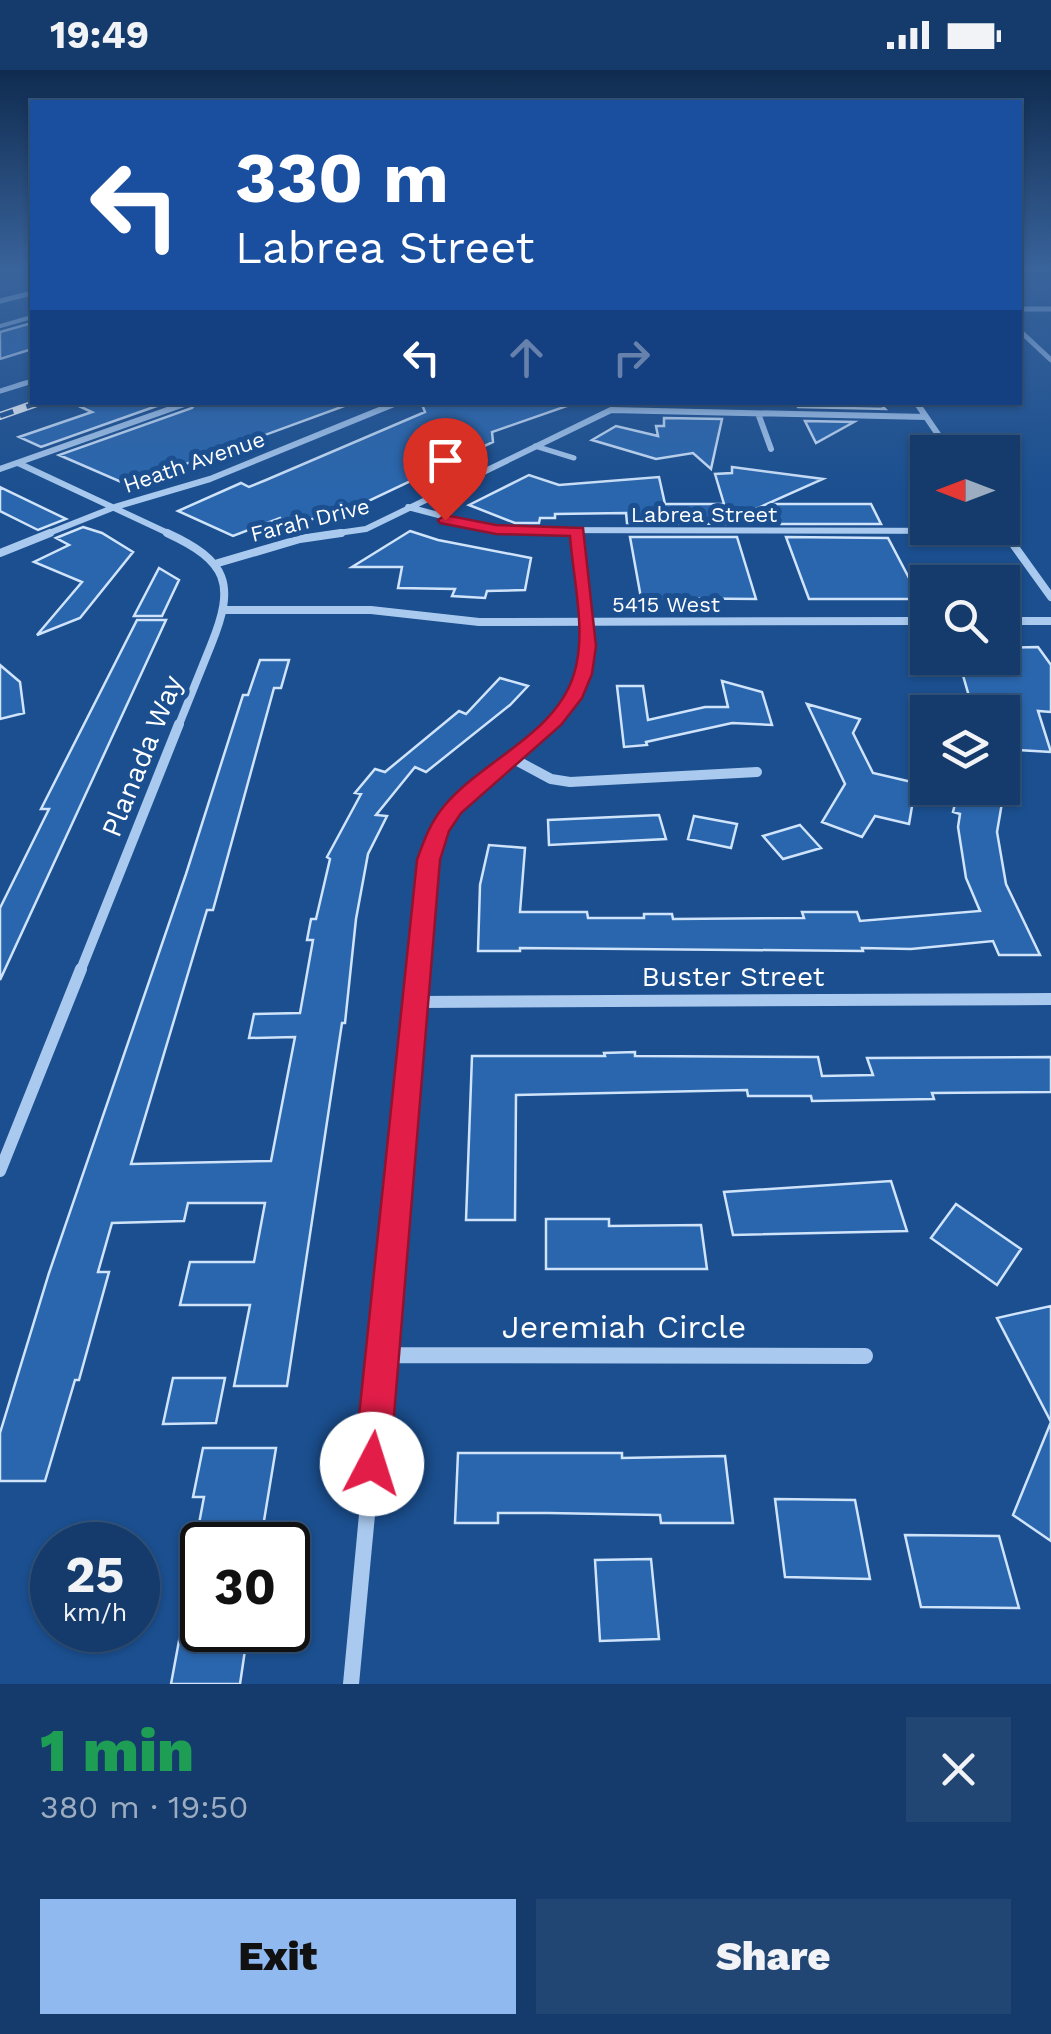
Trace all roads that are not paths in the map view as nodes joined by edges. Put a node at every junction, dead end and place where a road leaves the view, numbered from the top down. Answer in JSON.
{"nodes":[{"id":1,"x":1031,"y":342,"type":"edge"},
{"id":2,"x":1051,"y":360,"type":"edge"},
{"id":3,"x":30,"y":382,"type":"edge"},
{"id":4,"x":0,"y":391,"type":"edge"},
{"id":5,"x":182,"y":405,"type":"edge"},
{"id":6,"x":391,"y":405,"type":"edge"},
{"id":7,"x":918,"y":405,"type":"edge"},
{"id":8,"x":759,"y":416,"type":"junction"},
{"id":9,"x":926,"y":417,"type":"junction"},
{"id":10,"x":938,"y":435,"type":"edge"},
{"id":11,"x":535,"y":446,"type":"junction"},
{"id":12,"x":772,"y":449,"type":"dead end"},
{"id":13,"x":574,"y":458,"type":"dead end"},
{"id":14,"x":18,"y":463,"type":"junction"},
{"id":15,"x":0,"y":470,"type":"edge"},
{"id":16,"x":115,"y":507,"type":"junction"},
{"id":17,"x":408,"y":507,"type":"junction"},
{"id":18,"x":910,"y":529,"type":"edge"},
{"id":19,"x":578,"y":531,"type":"junction"},
{"id":20,"x":1014,"y":545,"type":"edge"},
{"id":21,"x":0,"y":553,"type":"edge"},
{"id":22,"x":218,"y":563,"type":"junction"},
{"id":23,"x":1051,"y":597,"type":"edge"},
{"id":24,"x":225,"y":610,"type":"junction"},
{"id":25,"x":1020,"y":621,"type":"edge"},
{"id":26,"x":1051,"y":621,"type":"edge"},
{"id":27,"x":588,"y":622,"type":"junction"},
{"id":28,"x":910,"y":622,"type":"edge"},
{"id":29,"x":512,"y":758,"type":"junction"},
{"id":30,"x":757,"y":772,"type":"dead end"},
{"id":31,"x":1051,"y":999,"type":"edge"},
{"id":32,"x":416,"y":1002,"type":"junction"},
{"id":33,"x":0,"y":1172,"type":"edge"},
{"id":34,"x":382,"y":1355,"type":"junction"},
{"id":35,"x":865,"y":1356,"type":"dead end"},
{"id":36,"x":351,"y":1684,"type":"edge"}],
"edges":[{"from":1,"to":2,"type":"street"},
{"from":3,"to":4,"type":"lane"},
{"from":5,"to":14,"type":"street"},
{"from":6,"to":16,"type":"street","name":"Heath Avenue"},
{"from":7,"to":9,"type":"street"},
{"from":8,"to":9,"type":"street","name":"Farah Drive"},
{"from":8,"to":11,"type":"street","name":"Farah Drive"},
{"from":8,"to":12,"type":"street"},
{"from":9,"to":10,"type":"street"},
{"from":11,"to":13,"type":"lane"},
{"from":11,"to":17,"type":"street","name":"Farah Drive"},
{"from":14,"to":15,"type":"street"},
{"from":14,"to":16,"type":"street"},
{"from":16,"to":21,"type":"street","name":"Heath Avenue"},
{"from":16,"to":22,"type":"street"},
{"from":17,"to":19,"type":"street","name":"Labrea Street"},
{"from":17,"to":22,"type":"street","name":"Farah Drive"},
{"from":18,"to":19,"type":"street","name":"Labrea Street"},
{"from":19,"to":27,"type":"street"},
{"from":20,"to":23,"type":"street"},
{"from":22,"to":24,"type":"street"},
{"from":24,"to":27,"type":"street","name":"5415 West"},
{"from":24,"to":33,"type":"street","name":"Planada Way"},
{"from":25,"to":26,"type":"street"},
{"from":27,"to":28,"type":"street","name":"5415 West"},
{"from":27,"to":29,"type":"street"},
{"from":29,"to":30,"type":"street"},
{"from":29,"to":32,"type":"street"},
{"from":31,"to":32,"type":"street","name":"Buster Street"},
{"from":32,"to":34,"type":"street"},
{"from":34,"to":35,"type":"street","name":"Jeremiah Circle"},
{"from":34,"to":36,"type":"street"}]}
